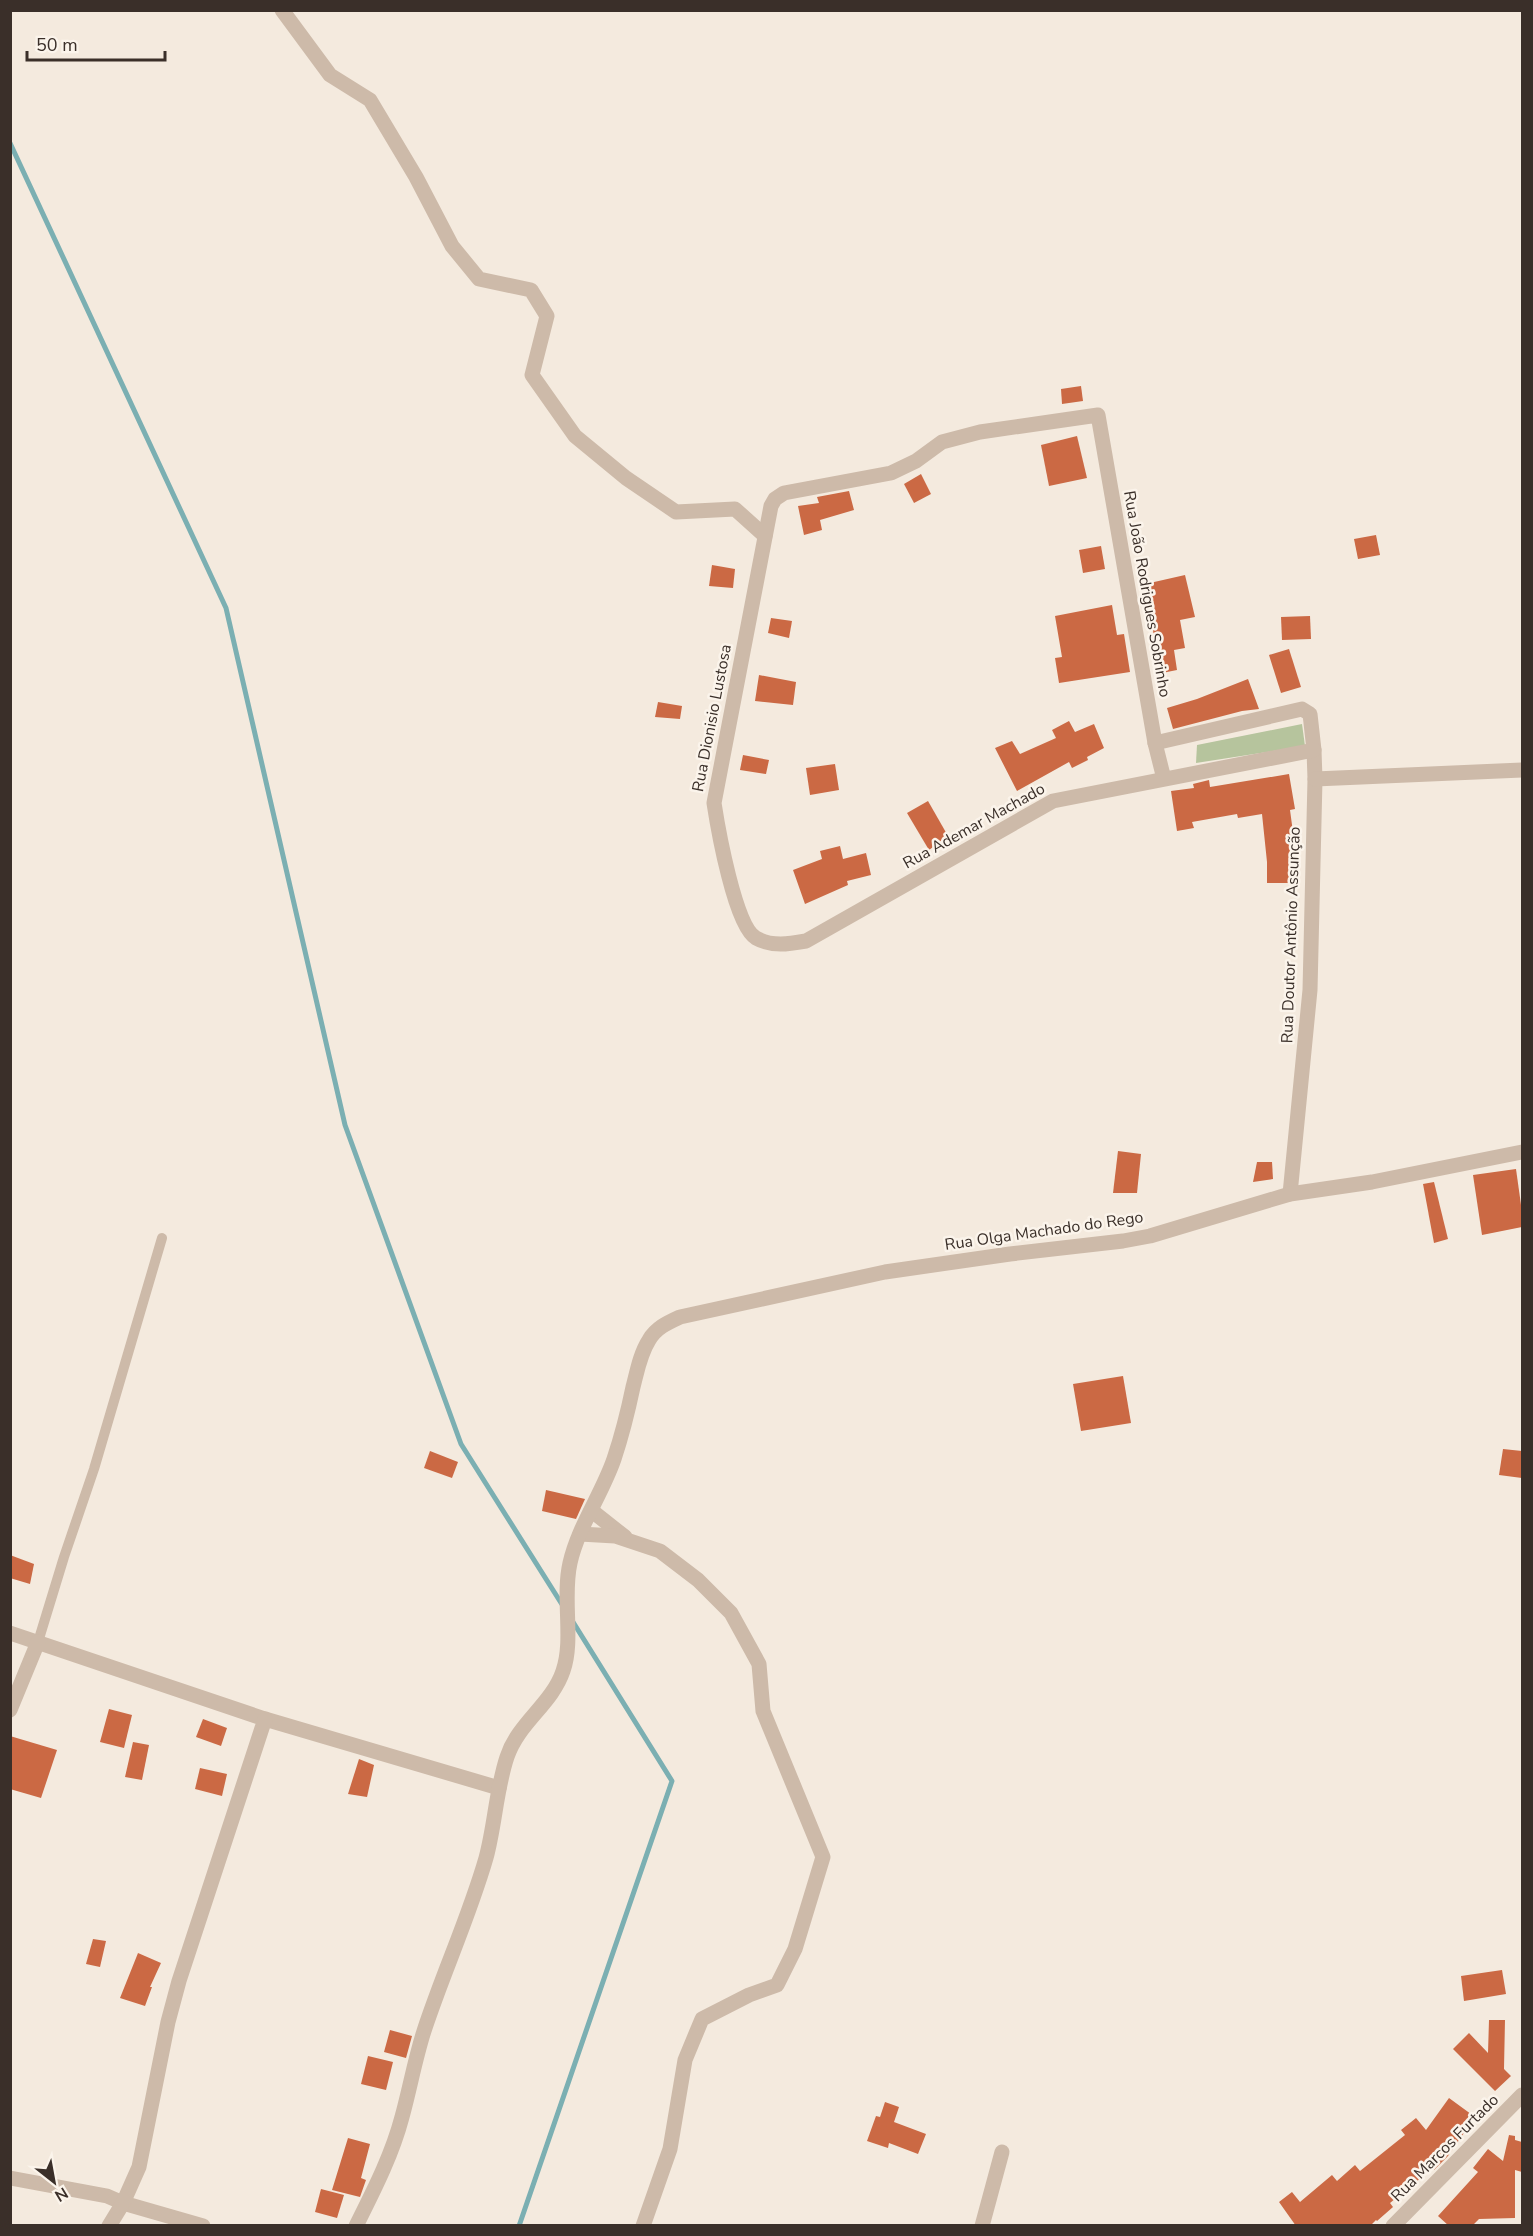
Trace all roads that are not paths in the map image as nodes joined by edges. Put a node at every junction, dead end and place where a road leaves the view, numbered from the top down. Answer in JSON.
{"nodes":[{"id":1,"x":282,"y":10,"type":"edge"},
{"id":2,"x":788,"y":492,"type":"joint"},
{"id":3,"x":765,"y":536,"type":"junction"},
{"id":4,"x":1155,"y":743,"type":"junction"},
{"id":5,"x":1314,"y":750,"type":"junction"},
{"id":6,"x":1522,"y":770,"type":"edge"},
{"id":7,"x":1164,"y":779,"type":"junction"},
{"id":8,"x":1315,"y":779,"type":"junction"},
{"id":9,"x":806,"y":941,"type":"joint"},
{"id":10,"x":1522,"y":1152,"type":"edge"},
{"id":11,"x":1290,"y":1194,"type":"junction"},
{"id":12,"x":162,"y":1238,"type":"dead end"},
{"id":13,"x":592,"y":1510,"type":"junction"},
{"id":14,"x":580,"y":1534,"type":"junction"},
{"id":15,"x":10,"y":1633,"type":"edge"},
{"id":16,"x":38,"y":1642,"type":"junction"},
{"id":17,"x":10,"y":1710,"type":"edge"},
{"id":18,"x":265,"y":1719,"type":"junction"},
{"id":19,"x":782,"y":1756,"type":"dead end"},
{"id":20,"x":499,"y":1788,"type":"junction"},
{"id":21,"x":1522,"y":2095,"type":"edge"},
{"id":22,"x":1002,"y":2152,"type":"dead end"},
{"id":23,"x":10,"y":2178,"type":"edge"},
{"id":24,"x":123,"y":2203,"type":"junction"},
{"id":25,"x":109,"y":2226,"type":"edge"},
{"id":26,"x":203,"y":2226,"type":"edge"},
{"id":27,"x":356,"y":2226,"type":"edge"},
{"id":28,"x":643,"y":2226,"type":"edge"},
{"id":29,"x":982,"y":2226,"type":"edge"},
{"id":30,"x":1393,"y":2226,"type":"edge"}],
"edges":[{"from":1,"to":3,"type":"street"},
{"from":2,"to":3,"type":"street","name":"Rua Dionisio Lustosa"},
{"from":2,"to":4,"type":"street","name":"Rua João Rodrigues Sobrinho"},
{"from":3,"to":9,"type":"street","name":"Rua Dionisio Lustosa"},
{"from":4,"to":5,"type":"street","name":"Rua Doutor Antônio Assunção"},
{"from":4,"to":7,"type":"street","name":"Rua João Rodrigues Sobrinho"},
{"from":5,"to":7,"type":"street","name":"Rua Ademar Machado"},
{"from":5,"to":8,"type":"street","name":"Rua Doutor Antônio Assunção"},
{"from":6,"to":8,"type":"street"},
{"from":7,"to":9,"type":"street","name":"Rua Ademar Machado"},
{"from":8,"to":11,"type":"street","name":"Rua Doutor Antônio Assunção"},
{"from":10,"to":11,"type":"street","name":"Rua Olga Machado do Rego"},
{"from":11,"to":13,"type":"street","name":"Rua Olga Machado do Rego"},
{"from":12,"to":16,"type":"lane"},
{"from":13,"to":14,"type":"street","name":"Rua Olga Machado do Rego"},
{"from":13,"to":19,"type":"street"},
{"from":14,"to":20,"type":"street","name":"Rua Olga Machado do Rego"},
{"from":14,"to":28,"type":"street"},
{"from":15,"to":16,"type":"street"},
{"from":16,"to":17,"type":"street"},
{"from":16,"to":18,"type":"street"},
{"from":18,"to":20,"type":"street"},
{"from":18,"to":24,"type":"street"},
{"from":20,"to":27,"type":"street","name":"Rua Olga Machado do Rego"},
{"from":21,"to":30,"type":"street","name":"Rua Marcos Furtado"},
{"from":22,"to":29,"type":"street"},
{"from":23,"to":24,"type":"street"},
{"from":24,"to":25,"type":"street"},
{"from":24,"to":26,"type":"street"}]}
